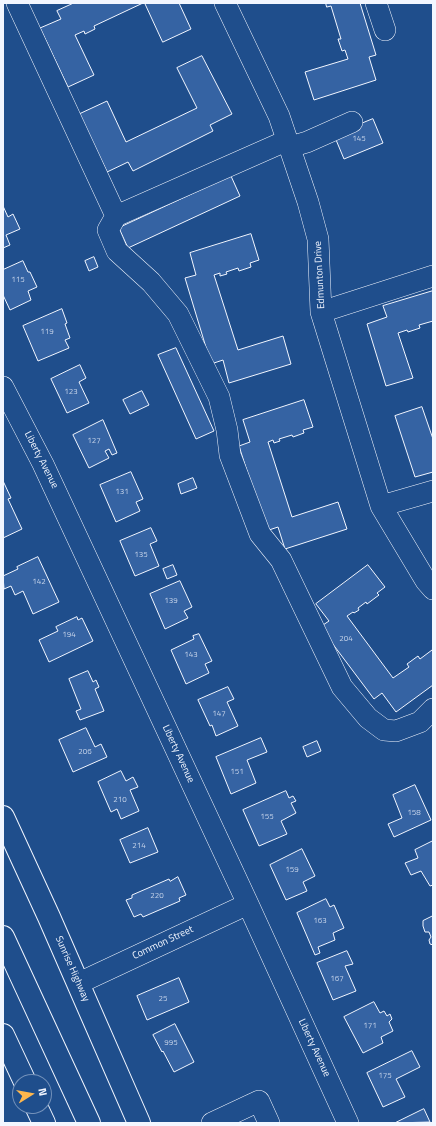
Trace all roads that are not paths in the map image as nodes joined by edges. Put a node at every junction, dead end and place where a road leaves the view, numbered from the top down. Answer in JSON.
{"nodes":[{"id":1,"x":17,"y":3,"type":"edge"},
{"id":2,"x":225,"y":3,"type":"edge"},
{"id":3,"x":376,"y":3,"type":"edge"},
{"id":4,"x":385,"y":30,"type":"dead end"},
{"id":5,"x":352,"y":122,"type":"dead end"},
{"id":6,"x":289,"y":143,"type":"junction"},
{"id":7,"x":116,"y":216,"type":"junction"},
{"id":8,"x":433,"y":276,"type":"edge"},
{"id":9,"x":321,"y":312,"type":"junction"},
{"id":10,"x":3,"y":387,"type":"edge"},
{"id":11,"x":433,"y":491,"type":"edge"},
{"id":12,"x":381,"y":506,"type":"junction"},
{"id":13,"x":433,"y":588,"type":"edge"},
{"id":14,"x":433,"y":709,"type":"edge"},
{"id":15,"x":3,"y":816,"type":"edge"},
{"id":16,"x":248,"y":904,"type":"junction"},
{"id":17,"x":3,"y":937,"type":"edge"},
{"id":18,"x":78,"y":983,"type":"junction"},
{"id":19,"x":3,"y":1035,"type":"edge"},
{"id":20,"x":21,"y":1074,"type":"edge"},
{"id":21,"x":90,"y":1123,"type":"edge"},
{"id":22,"x":139,"y":1123,"type":"edge"},
{"id":23,"x":212,"y":1123,"type":"edge"},
{"id":24,"x":269,"y":1123,"type":"edge"},
{"id":25,"x":348,"y":1123,"type":"edge"}],
"edges":[{"from":1,"to":7,"type":"street"},
{"from":2,"to":6,"type":"street","name":"Edmunton Drive"},
{"from":3,"to":4,"type":"street"},
{"from":5,"to":6,"type":"street"},
{"from":6,"to":7,"type":"street"},
{"from":6,"to":9,"type":"street","name":"Edmunton Drive"},
{"from":7,"to":14,"type":"street"},
{"from":8,"to":9,"type":"street"},
{"from":9,"to":12,"type":"street","name":"Edmunton Drive"},
{"from":10,"to":16,"type":"street","name":"Liberty Avenue"},
{"from":11,"to":12,"type":"street"},
{"from":12,"to":13,"type":"street","name":"Edmunton Drive"},
{"from":15,"to":18,"type":"main road","name":"Sunrise Highway"},
{"from":16,"to":18,"type":"street","name":"Common Street"},
{"from":16,"to":25,"type":"street","name":"Liberty Avenue"},
{"from":17,"to":21,"type":"main road"},
{"from":18,"to":22,"type":"main road","name":"Sunrise Highway"},
{"from":19,"to":20,"type":"main road"},
{"from":23,"to":24,"type":"street"}]}
